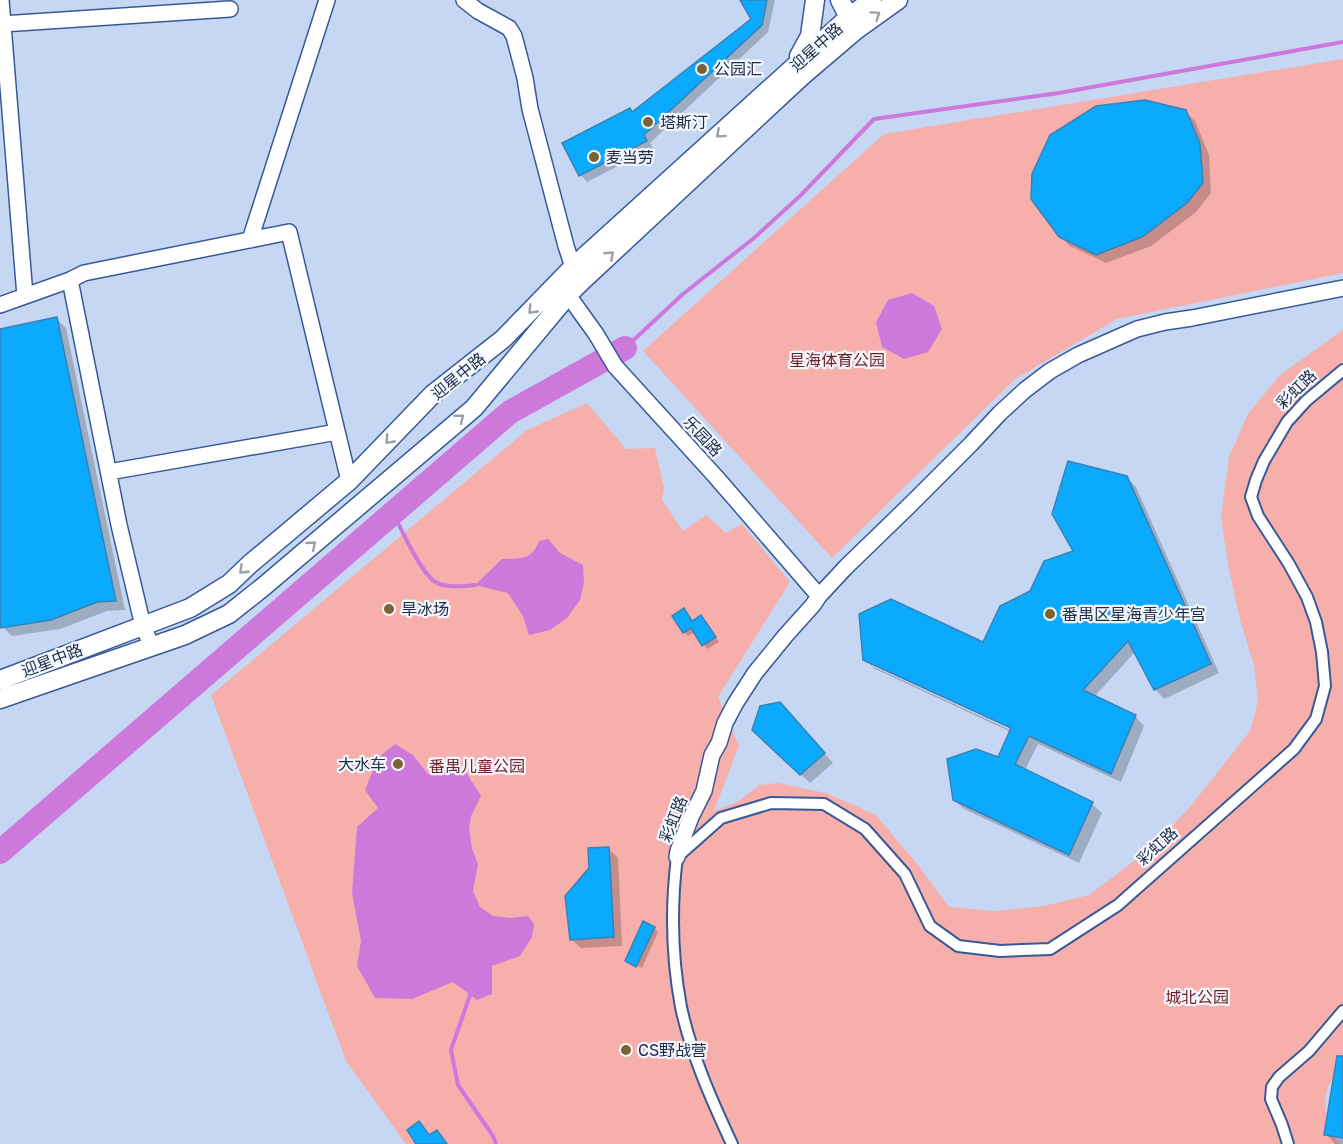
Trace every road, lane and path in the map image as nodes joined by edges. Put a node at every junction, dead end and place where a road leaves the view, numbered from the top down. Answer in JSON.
{"nodes":[{"id":1,"x":1,"y":0,"type":"edge"},
{"id":2,"x":327,"y":0,"type":"edge"},
{"id":3,"x":464,"y":0,"type":"edge"},
{"id":4,"x":815,"y":0,"type":"edge"},
{"id":5,"x":840,"y":0,"type":"edge"},
{"id":6,"x":872,"y":0,"type":"edge"},
{"id":7,"x":896,"y":0,"type":"edge"},
{"id":8,"x":230,"y":9,"type":"dead end"},
{"id":9,"x":852,"y":23,"type":"junction"},
{"id":10,"x":3,"y":24,"type":"junction"},
{"id":11,"x":794,"y":66,"type":"junction"},
{"id":12,"x":250,"y":240,"type":"junction"},
{"id":13,"x":578,"y":274,"type":"junction"},
{"id":14,"x":70,"y":280,"type":"junction"},
{"id":15,"x":1343,"y":288,"type":"edge"},
{"id":16,"x":568,"y":295,"type":"junction"},
{"id":17,"x":25,"y":296,"type":"junction"},
{"id":18,"x":0,"y":305,"type":"edge"},
{"id":19,"x":1343,"y":370,"type":"edge"},
{"id":20,"x":337,"y":432,"type":"junction"},
{"id":21,"x":109,"y":472,"type":"junction"},
{"id":22,"x":349,"y":481,"type":"junction"},
{"id":23,"x":819,"y":596,"type":"junction"},
{"id":24,"x":143,"y":626,"type":"junction"},
{"id":25,"x":152,"y":647,"type":"junction"},
{"id":26,"x":0,"y":680,"type":"edge"},
{"id":27,"x":0,"y":699,"type":"edge"},
{"id":28,"x":677,"y":857,"type":"junction"},
{"id":29,"x":1343,"y":1011,"type":"edge"},
{"id":30,"x":732,"y":1144,"type":"edge"},
{"id":31,"x":1288,"y":1144,"type":"edge"}],
"edges":[{"from":1,"to":10,"type":"street"},
{"from":2,"to":12,"type":"street"},
{"from":3,"to":13,"type":"street"},
{"from":4,"to":11,"type":"street"},
{"from":5,"to":9,"type":"street"},
{"from":6,"to":9,"type":"street","name":"迎星中路"},
{"from":9,"to":7,"type":"street","name":"迎星中路","one_way":true},
{"from":8,"to":10,"type":"street"},
{"from":9,"to":11,"type":"street","name":"迎星中路"},
{"from":13,"to":9,"type":"street","name":"迎星中路","one_way":true},
{"from":10,"to":17,"type":"street"},
{"from":11,"to":13,"type":"street","name":"迎星中路","one_way":true},
{"from":12,"to":14,"type":"street"},
{"from":12,"to":20,"type":"street"},
{"from":13,"to":16,"type":"street","name":"迎星中路"},
{"from":13,"to":22,"type":"street","name":"迎星中路","one_way":true},
{"from":14,"to":17,"type":"street"},
{"from":14,"to":21,"type":"street"},
{"from":15,"to":23,"type":"street","name":"彩虹路"},
{"from":16,"to":23,"type":"street","name":"乐园路"},
{"from":25,"to":16,"type":"street","name":"迎星中路","one_way":true},
{"from":17,"to":18,"type":"street"},
{"from":19,"to":28,"type":"street","name":"彩虹路"},
{"from":20,"to":21,"type":"street"},
{"from":20,"to":22,"type":"street"},
{"from":21,"to":24,"type":"street"},
{"from":22,"to":24,"type":"street","name":"迎星中路","one_way":true},
{"from":23,"to":28,"type":"street","name":"彩虹路"},
{"from":24,"to":25,"type":"street"},
{"from":24,"to":26,"type":"street","name":"迎星中路"},
{"from":25,"to":26,"type":"street","name":"迎星中路"},
{"from":25,"to":27,"type":"street","name":"迎星中路"},
{"from":28,"to":30,"type":"street","name":"彩虹路"},
{"from":29,"to":31,"type":"street"}]}
